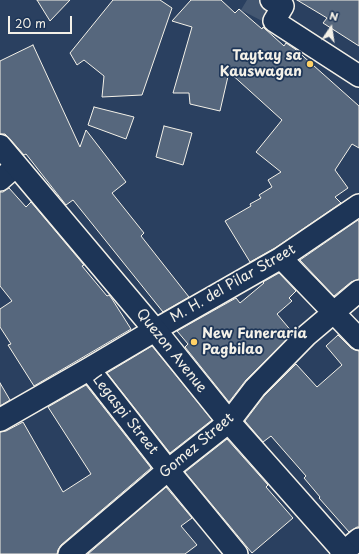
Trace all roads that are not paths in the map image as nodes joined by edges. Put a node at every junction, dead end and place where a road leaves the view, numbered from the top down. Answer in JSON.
{"nodes":[{"id":1,"x":271,"y":0,"type":"edge"},
{"id":2,"x":359,"y":76,"type":"edge"},
{"id":3,"x":0,"y":146,"type":"edge"},
{"id":4,"x":8,"y":173,"type":"edge"},
{"id":5,"x":359,"y":205,"type":"edge"},
{"id":6,"x":281,"y":258,"type":"junction"},
{"id":7,"x":359,"y":291,"type":"edge"},
{"id":8,"x":333,"y":312,"type":"junction"},
{"id":9,"x":154,"y":330,"type":"junction"},
{"id":10,"x":359,"y":339,"type":"edge"},
{"id":11,"x":89,"y":369,"type":"junction"},
{"id":12,"x":0,"y":420,"type":"edge"},
{"id":13,"x":229,"y":422,"type":"junction"},
{"id":14,"x":168,"y":470,"type":"junction"},
{"id":15,"x":348,"y":550,"type":"edge"},
{"id":16,"x":69,"y":554,"type":"edge"},
{"id":17,"x":237,"y":554,"type":"edge"}],
"edges":[{"from":1,"to":2,"type":"street"},
{"from":3,"to":4,"type":"main road","name":"Quezon Avenue"},
{"from":4,"to":9,"type":"main road","name":"Quezon Avenue"},
{"from":5,"to":6,"type":"street","name":"M. H. del Pilar Street"},
{"from":6,"to":8,"type":"street"},
{"from":6,"to":9,"type":"street","name":"M. H. del Pilar Street"},
{"from":7,"to":8,"type":"street","name":"Gomez Street"},
{"from":8,"to":10,"type":"street"},
{"from":8,"to":13,"type":"street","name":"Gomez Street"},
{"from":9,"to":11,"type":"main road","name":"M. H. del Pilar Street"},
{"from":9,"to":13,"type":"main road","name":"Quezon Avenue"},
{"from":11,"to":12,"type":"main road","name":"M. H. del Pilar Street"},
{"from":11,"to":14,"type":"street","name":"Legaspi Street"},
{"from":13,"to":14,"type":"street","name":"Gomez Street"},
{"from":13,"to":15,"type":"main road","name":"Quezon Avenue"},
{"from":14,"to":16,"type":"street","name":"Gomez Street"},
{"from":14,"to":17,"type":"street","name":"Legaspi Street"}]}
